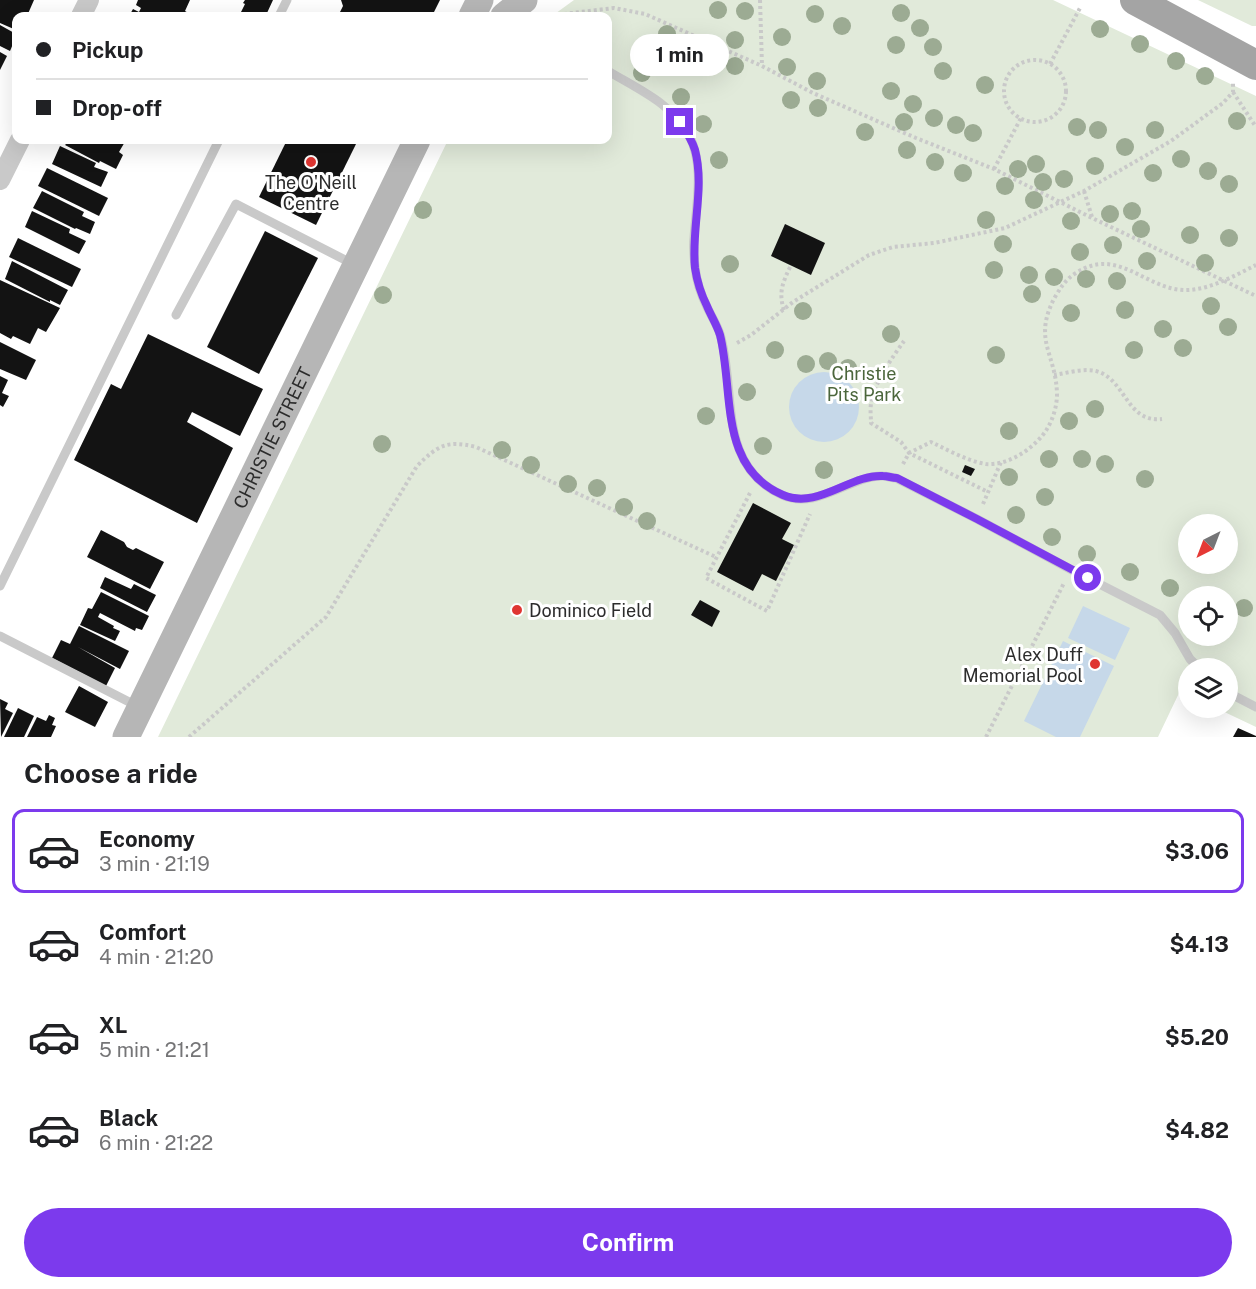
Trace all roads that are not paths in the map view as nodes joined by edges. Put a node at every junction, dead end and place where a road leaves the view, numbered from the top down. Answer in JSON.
{"nodes":[{"id":1,"x":1135,"y":0,"type":"edge"},
{"id":2,"x":1245,"y":72,"type":"edge"},
{"id":3,"x":612,"y":73,"type":"edge"},
{"id":4,"x":18,"y":144,"type":"edge"},
{"id":5,"x":217,"y":144,"type":"edge"},
{"id":6,"x":415,"y":144,"type":"edge"},
{"id":7,"x":0,"y":180,"type":"edge"},
{"id":8,"x":356,"y":266,"type":"junction"},
{"id":9,"x":176,"y":315,"type":"dead end"},
{"id":10,"x":0,"y":586,"type":"edge"},
{"id":11,"x":0,"y":636,"type":"edge"},
{"id":12,"x":1189,"y":658,"type":"edge"},
{"id":13,"x":1238,"y":698,"type":"edge"},
{"id":14,"x":1256,"y":707,"type":"edge"},
{"id":15,"x":140,"y":708,"type":"junction"},
{"id":16,"x":126,"y":737,"type":"edge"}],
"edges":[{"from":1,"to":2,"type":"main road"},
{"from":3,"to":12,"type":"lane"},
{"from":4,"to":7,"type":"street"},
{"from":5,"to":10,"type":"lane"},
{"from":6,"to":8,"type":"street","name":"CHRISTIE STREET"},
{"from":8,"to":9,"type":"lane"},
{"from":8,"to":15,"type":"street","name":"CHRISTIE STREET"},
{"from":11,"to":15,"type":"lane"},
{"from":13,"to":14,"type":"lane"},
{"from":15,"to":16,"type":"street","name":"CHRISTIE STREET"}]}
